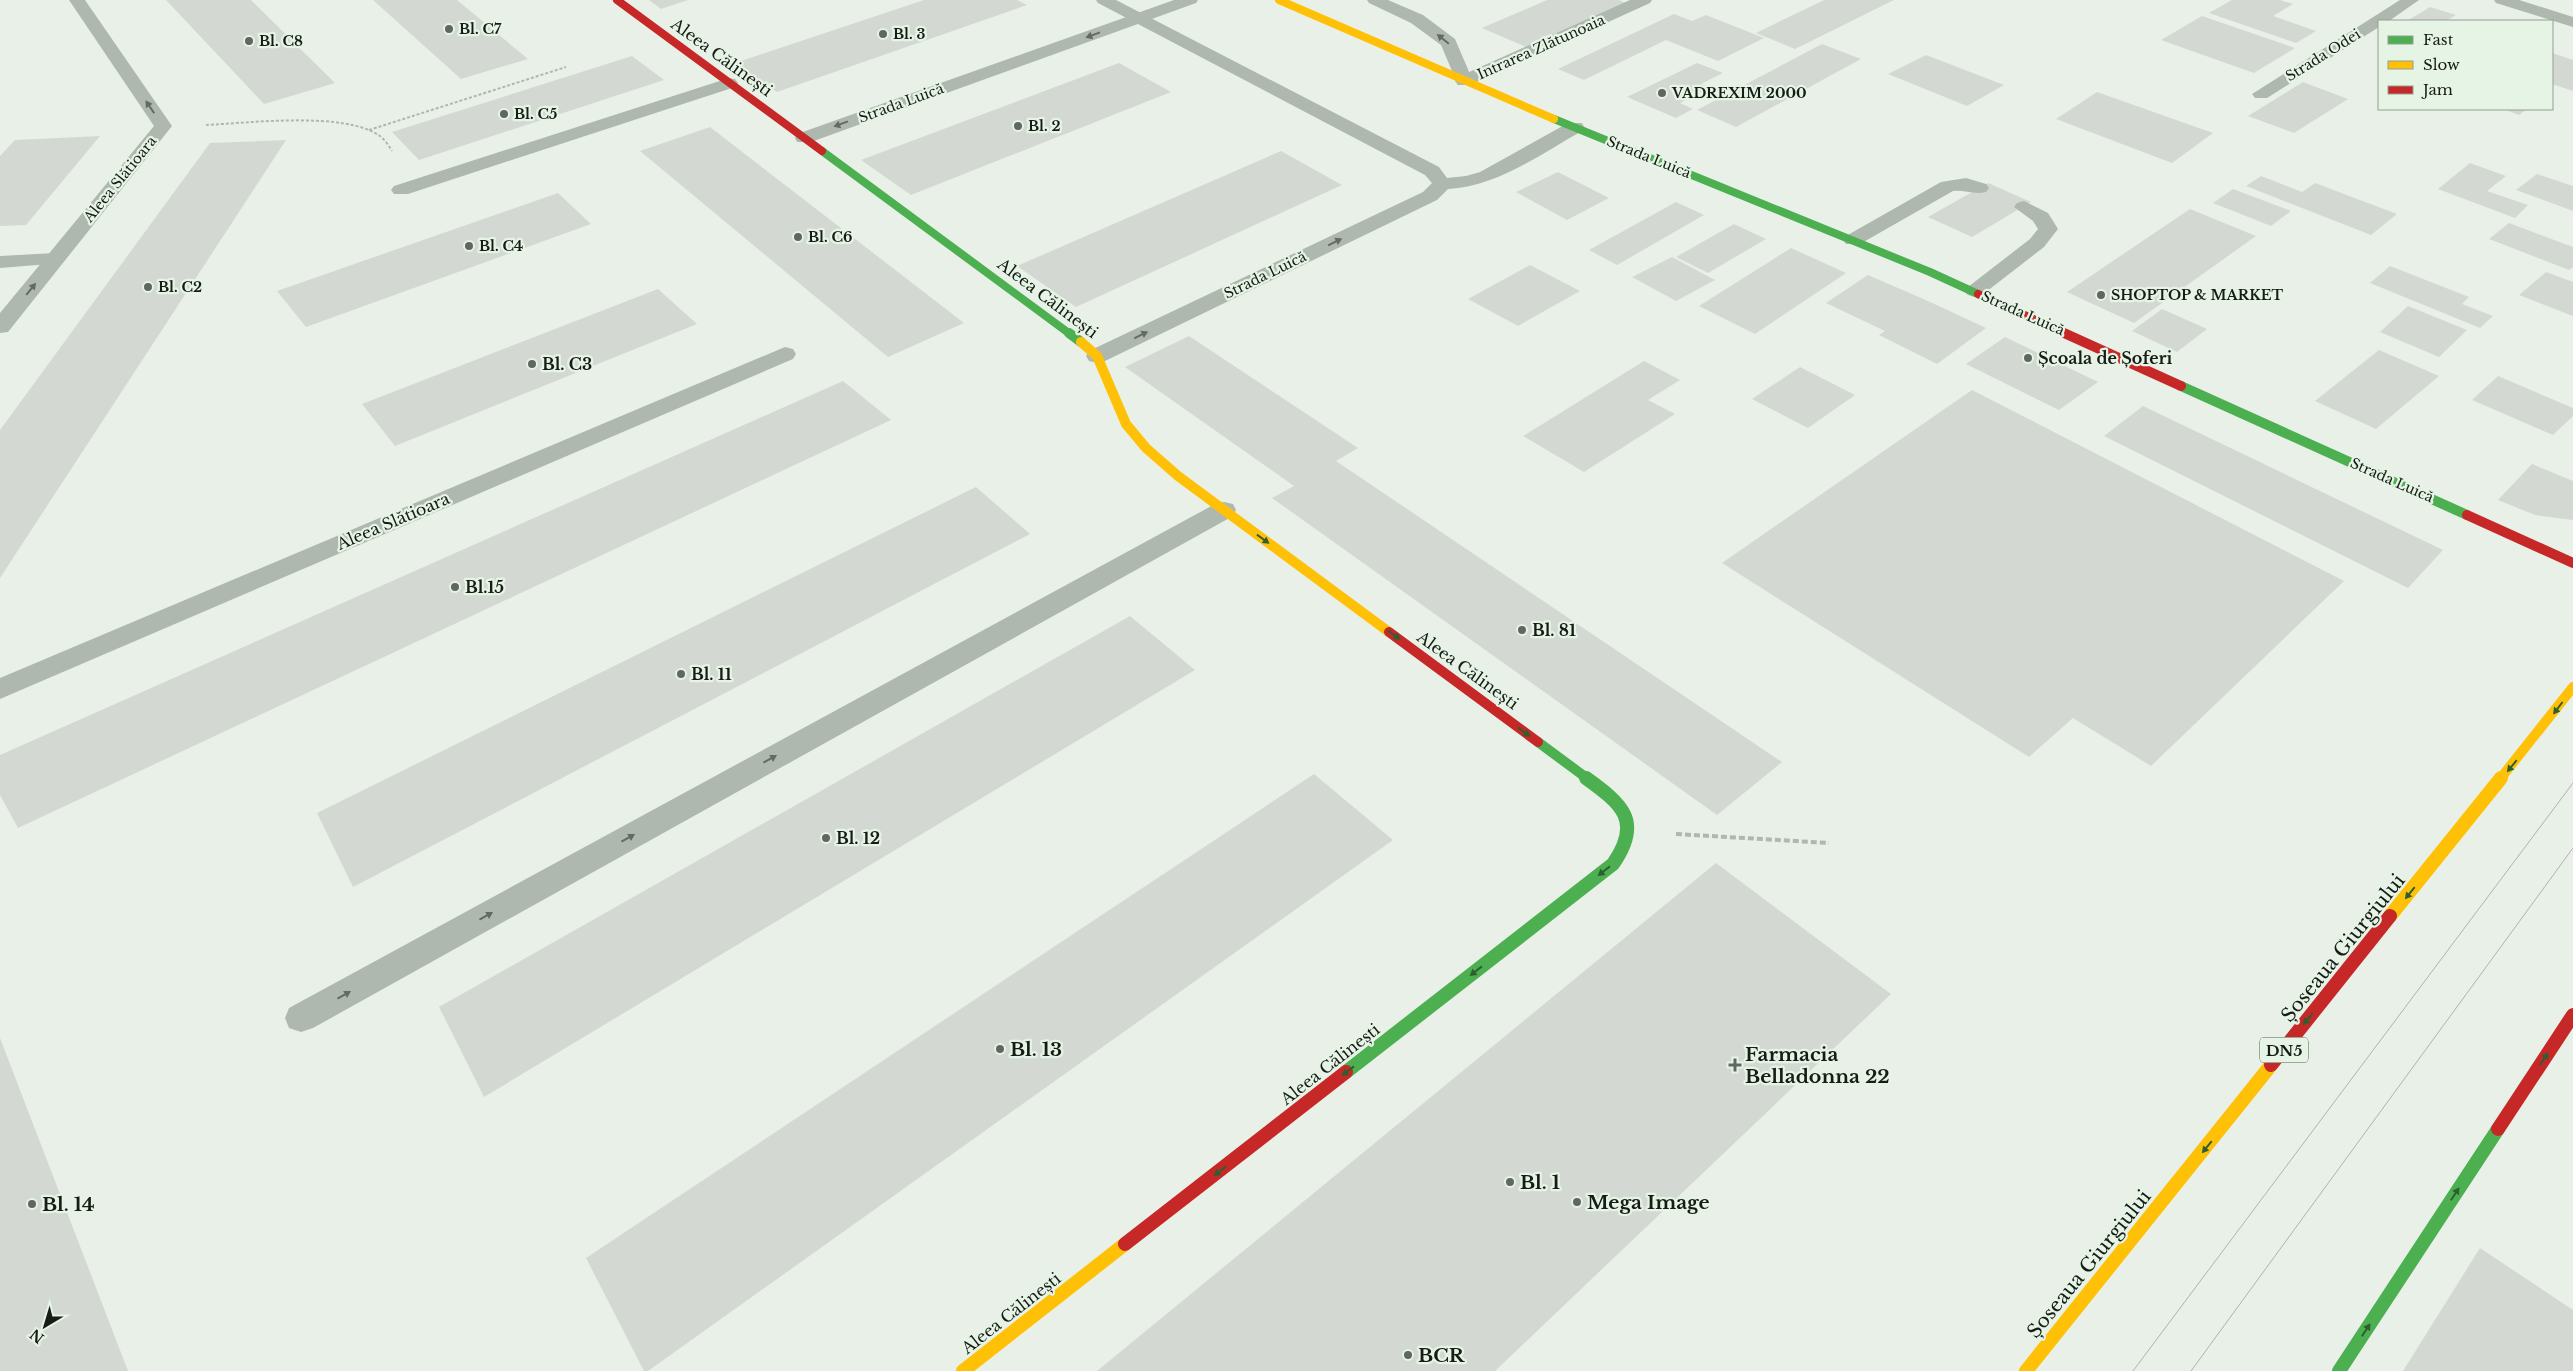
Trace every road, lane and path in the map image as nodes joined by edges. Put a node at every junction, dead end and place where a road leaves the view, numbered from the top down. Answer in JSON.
{"nodes":[{"id":1,"x":78,"y":0,"type":"edge"},
{"id":2,"x":617,"y":0,"type":"edge"},
{"id":3,"x":1104,"y":0,"type":"edge"},
{"id":4,"x":1190,"y":0,"type":"edge"},
{"id":5,"x":1279,"y":0,"type":"edge"},
{"id":6,"x":1375,"y":0,"type":"edge"},
{"id":7,"x":1644,"y":0,"type":"edge"},
{"id":8,"x":2411,"y":0,"type":"edge"},
{"id":9,"x":2502,"y":0,"type":"edge"},
{"id":10,"x":1139,"y":18,"type":"junction"},
{"id":11,"x":2379,"y":20,"type":"edge"},
{"id":12,"x":2378,"y":21,"type":"edge"},
{"id":13,"x":2573,"y":22,"type":"edge"},
{"id":14,"x":566,"y":67,"type":"dead end"},
{"id":15,"x":1464,"y":81,"type":"junction"},
{"id":16,"x":729,"y":83,"type":"junction"},
{"id":17,"x":2261,"y":94,"type":"dead end"},
{"id":18,"x":163,"y":126,"type":"junction"},
{"id":19,"x":1575,"y":127,"type":"junction"},
{"id":20,"x":368,"y":130,"type":"junction"},
{"id":21,"x":804,"y":138,"type":"junction"},
{"id":22,"x":1442,"y":184,"type":"junction"},
{"id":23,"x":1979,"y":188,"type":"dead end"},
{"id":24,"x":401,"y":190,"type":"joint"},
{"id":25,"x":2024,"y":207,"type":"dead end"},
{"id":26,"x":1853,"y":240,"type":"junction"},
{"id":27,"x":55,"y":259,"type":"junction"},
{"id":28,"x":0,"y":262,"type":"edge"},
{"id":29,"x":1975,"y":292,"type":"junction"},
{"id":30,"x":0,"y":326,"type":"edge"},
{"id":31,"x":785,"y":354,"type":"dead end"},
{"id":32,"x":1097,"y":356,"type":"junction"},
{"id":33,"x":1224,"y":510,"type":"junction"},
{"id":34,"x":2573,"y":562,"type":"edge"},
{"id":35,"x":2573,"y":687,"type":"edge"},
{"id":36,"x":0,"y":689,"type":"edge"},
{"id":37,"x":1631,"y":832,"type":"junction"},
{"id":38,"x":1829,"y":843,"type":"dead end"},
{"id":39,"x":2573,"y":1015,"type":"edge"},
{"id":40,"x":301,"y":1018,"type":"dead end"},
{"id":41,"x":963,"y":1371,"type":"edge"},
{"id":42,"x":2026,"y":1371,"type":"edge"},
{"id":43,"x":2339,"y":1371,"type":"edge"}],
"edges":[{"from":18,"to":1,"type":"street","name":"Aleea Slătioara","one_way":true},
{"from":2,"to":16,"type":"main road","name":"Aleea Călinești"},
{"from":3,"to":10,"type":"street"},
{"from":4,"to":10,"type":"street","name":"Strada Luică"},
{"from":5,"to":15,"type":"main road","name":"Strada Luică"},
{"from":15,"to":6,"type":"street","one_way":true},
{"from":7,"to":15,"type":"street","name":"Intrarea Zlătunoaia"},
{"from":8,"to":11,"type":"street","name":"Strada Odei"},
{"from":9,"to":13,"type":"street"},
{"from":10,"to":21,"type":"street","name":"Strada Luică","one_way":true},
{"from":10,"to":22,"type":"street"},
{"from":12,"to":17,"type":"street","name":"Strada Odei"},
{"from":14,"to":20,"type":"path"},
{"from":15,"to":19,"type":"main road","name":"Strada Luică"},
{"from":16,"to":21,"type":"main road","name":"Aleea Călinești"},
{"from":16,"to":24,"type":"street"},
{"from":18,"to":20,"type":"path"},
{"from":18,"to":27,"type":"street","name":"Aleea Slătioara"},
{"from":19,"to":22,"type":"street"},
{"from":19,"to":26,"type":"main road","name":"Strada Luică"},
{"from":20,"to":24,"type":"path"},
{"from":21,"to":32,"type":"main road","name":"Aleea Călinești"},
{"from":32,"to":22,"type":"street","name":"Strada Luică","one_way":true},
{"from":23,"to":26,"type":"street"},
{"from":25,"to":29,"type":"street"},
{"from":26,"to":29,"type":"main road","name":"Strada Luică"},
{"from":27,"to":28,"type":"street"},
{"from":30,"to":27,"type":"street","name":"Aleea Slătioara","one_way":true},
{"from":29,"to":34,"type":"main road","name":"Strada Luică"},
{"from":31,"to":36,"type":"street","name":"Aleea Slătioara"},
{"from":32,"to":33,"type":"main road","name":"Aleea Călinești"},
{"from":33,"to":37,"type":"main road","name":"Aleea Călinești","one_way":true},
{"from":40,"to":33,"type":"street","one_way":true},
{"from":35,"to":42,"type":"main road","name":"Șoseaua Giurgiului","number":"DN5","one_way":true},
{"from":37,"to":38,"type":"path"},
{"from":37,"to":41,"type":"main road","name":"Aleea Călinești","one_way":true},
{"from":43,"to":39,"type":"main road","one_way":true}]}
